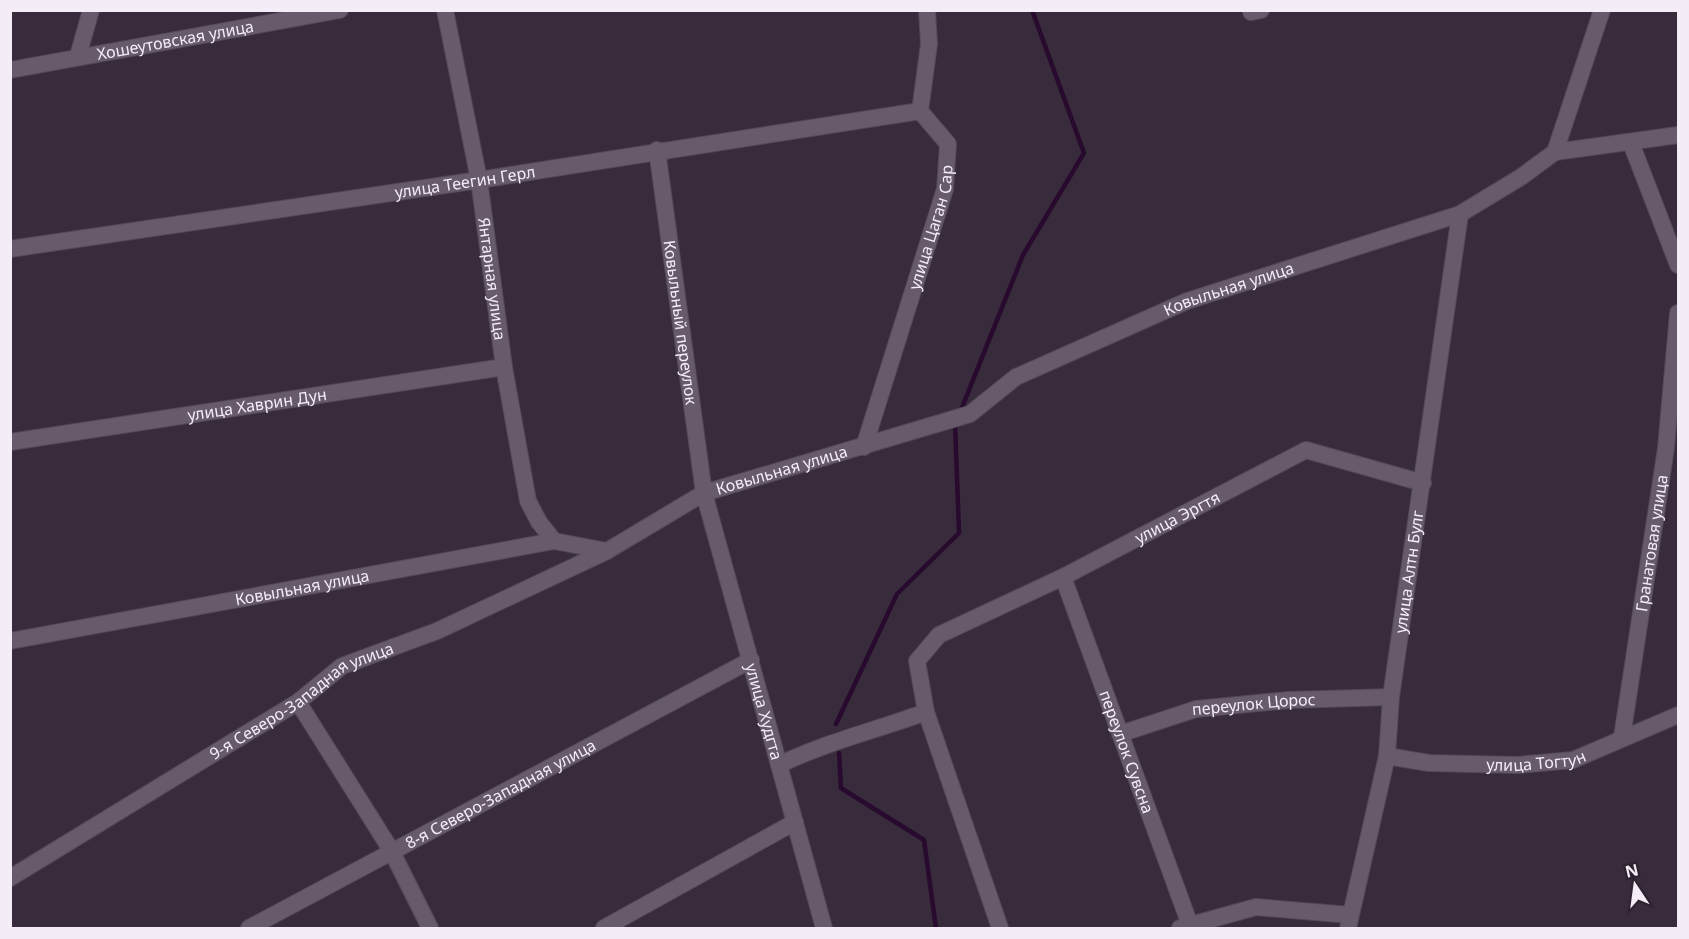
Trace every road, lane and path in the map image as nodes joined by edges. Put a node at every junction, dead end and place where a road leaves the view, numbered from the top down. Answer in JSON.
{"nodes":[{"id":1,"x":91,"y":10,"type":"edge"},
{"id":2,"x":340,"y":10,"type":"edge"},
{"id":3,"x":445,"y":10,"type":"edge"},
{"id":4,"x":927,"y":10,"type":"edge"},
{"id":5,"x":1602,"y":10,"type":"edge"},
{"id":6,"x":78,"y":56,"type":"junction"},
{"id":7,"x":10,"y":70,"type":"edge"},
{"id":8,"x":920,"y":111,"type":"junction"},
{"id":9,"x":1678,"y":135,"type":"edge"},
{"id":10,"x":1631,"y":142,"type":"junction"},
{"id":11,"x":657,"y":150,"type":"junction"},
{"id":12,"x":1555,"y":152,"type":"junction"},
{"id":13,"x":479,"y":180,"type":"junction"},
{"id":14,"x":1460,"y":214,"type":"junction"},
{"id":15,"x":10,"y":249,"type":"edge"},
{"id":16,"x":1678,"y":265,"type":"edge"},
{"id":17,"x":1678,"y":313,"type":"edge"},
{"id":18,"x":504,"y":368,"type":"junction"},
{"id":19,"x":10,"y":442,"type":"edge"},
{"id":20,"x":864,"y":447,"type":"junction"},
{"id":21,"x":1672,"y":449,"type":"edge"},
{"id":22,"x":1424,"y":483,"type":"junction"},
{"id":23,"x":705,"y":493,"type":"junction"},
{"id":24,"x":554,"y":541,"type":"junction"},
{"id":25,"x":607,"y":551,"type":"junction"},
{"id":26,"x":1063,"y":577,"type":"junction"},
{"id":27,"x":10,"y":641,"type":"edge"},
{"id":28,"x":751,"y":660,"type":"junction"},
{"id":29,"x":1391,"y":698,"type":"junction"},
{"id":30,"x":298,"y":702,"type":"junction"},
{"id":31,"x":926,"y":712,"type":"junction"},
{"id":32,"x":1678,"y":715,"type":"edge"},
{"id":33,"x":1120,"y":734,"type":"junction"},
{"id":34,"x":1622,"y":737,"type":"junction"},
{"id":35,"x":1387,"y":756,"type":"junction"},
{"id":36,"x":778,"y":765,"type":"junction"},
{"id":37,"x":795,"y":822,"type":"junction"},
{"id":38,"x":392,"y":850,"type":"junction"},
{"id":39,"x":10,"y":878,"type":"edge"},
{"id":40,"x":1349,"y":922,"type":"edge"},
{"id":41,"x":1184,"y":927,"type":"edge"},
{"id":42,"x":249,"y":928,"type":"edge"},
{"id":43,"x":430,"y":928,"type":"edge"},
{"id":44,"x":604,"y":928,"type":"edge"},
{"id":45,"x":824,"y":928,"type":"edge"},
{"id":46,"x":1000,"y":928,"type":"edge"}],
"edges":[{"from":1,"to":6,"type":"street"},
{"from":2,"to":6,"type":"street","name":"Хошеутовская улица"},
{"from":3,"to":13,"type":"street","name":"Янтарная улица"},
{"from":4,"to":8,"type":"street"},
{"from":5,"to":12,"type":"street"},
{"from":6,"to":7,"type":"street","name":"Хошеутовская улица"},
{"from":8,"to":11,"type":"street","name":"улица Теегин Герл"},
{"from":8,"to":20,"type":"street","name":"улица Цаган Сар"},
{"from":9,"to":10,"type":"street"},
{"from":10,"to":12,"type":"street"},
{"from":10,"to":16,"type":"street"},
{"from":11,"to":13,"type":"street","name":"улица Теегин Герл"},
{"from":11,"to":23,"type":"street","name":"Ковыльный переулок"},
{"from":12,"to":14,"type":"street","name":"Ковыльная улица"},
{"from":13,"to":15,"type":"street","name":"улица Теегин Герл"},
{"from":13,"to":18,"type":"street","name":"Янтарная улица"},
{"from":14,"to":20,"type":"street","name":"Ковыльная улица"},
{"from":14,"to":22,"type":"street","name":"улица Алтн Булг"},
{"from":17,"to":21,"type":"street","name":"Гранатовая улица"},
{"from":18,"to":19,"type":"street","name":"улица Хаврин Дун"},
{"from":18,"to":24,"type":"street","name":"Янтарная улица"},
{"from":20,"to":23,"type":"street","name":"Ковыльная улица"},
{"from":21,"to":34,"type":"street","name":"Гранатовая улица"},
{"from":22,"to":26,"type":"street","name":"улица Эргтя"},
{"from":22,"to":29,"type":"street","name":"улица Алтн Булг"},
{"from":23,"to":25,"type":"street","name":"Ковыльная улица"},
{"from":23,"to":28,"type":"street","name":"улица Худгта"},
{"from":24,"to":25,"type":"street","name":"Ковыльная улица"},
{"from":24,"to":27,"type":"street","name":"Ковыльная улица"},
{"from":25,"to":30,"type":"street","name":"9-я Северо-Западная улица"},
{"from":26,"to":31,"type":"street","name":"улица Эргтя"},
{"from":26,"to":33,"type":"street","name":"переулок Сувсна"},
{"from":28,"to":36,"type":"street","name":"улица Худгта"},
{"from":28,"to":38,"type":"street","name":"8-я Северо-Западная улица"},
{"from":29,"to":33,"type":"street","name":"переулок Цорос"},
{"from":29,"to":35,"type":"street","name":"улица Алтн Булг"},
{"from":30,"to":38,"type":"street"},
{"from":30,"to":39,"type":"street","name":"9-я Северо-Западная улица"},
{"from":31,"to":36,"type":"street"},
{"from":31,"to":46,"type":"street"},
{"from":32,"to":34,"type":"street","name":"улица Тогтун"},
{"from":33,"to":41,"type":"street","name":"переулок Сувсна"},
{"from":34,"to":35,"type":"street","name":"улица Тогтун"},
{"from":35,"to":40,"type":"street","name":"улица Алтн Булг"},
{"from":36,"to":37,"type":"street","name":"улица Худгта"},
{"from":37,"to":44,"type":"street"},
{"from":37,"to":45,"type":"street","name":"улица Худгта"},
{"from":38,"to":42,"type":"street","name":"8-я Северо-Западная улица"},
{"from":38,"to":43,"type":"street"},
{"from":40,"to":41,"type":"street"}]}
